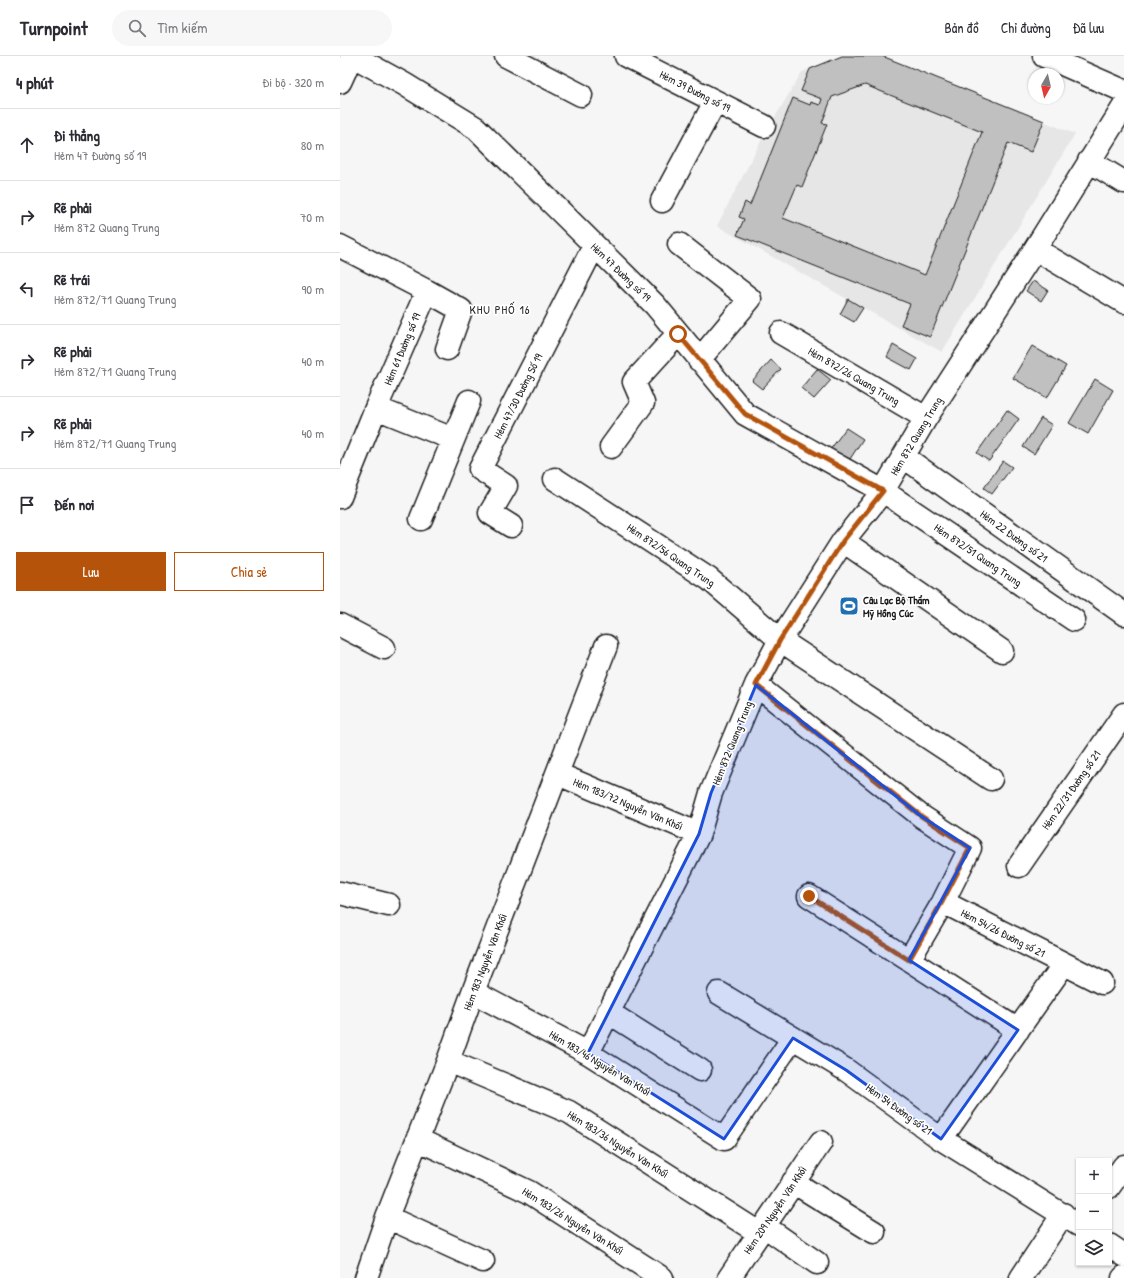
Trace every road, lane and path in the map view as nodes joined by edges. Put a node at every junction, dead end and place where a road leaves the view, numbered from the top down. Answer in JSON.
{"nodes":[{"id":1,"x":353,"y":56,"type":"edge"},
{"id":2,"x":506,"y":56,"type":"edge"},
{"id":3,"x":626,"y":56,"type":"edge"},
{"id":4,"x":1044,"y":56,"type":"edge"},
{"id":5,"x":340,"y":82,"type":"edge"},
{"id":6,"x":1124,"y":91,"type":"edge"},
{"id":7,"x":581,"y":95,"type":"dead end"},
{"id":8,"x":716,"y":102,"type":"junction"},
{"id":9,"x":1124,"y":106,"type":"edge"},
{"id":10,"x":764,"y":126,"type":"dead end"},
{"id":11,"x":1089,"y":161,"type":"junction"},
{"id":12,"x":1124,"y":182,"type":"edge"},
{"id":13,"x":662,"y":201,"type":"dead end"},
{"id":14,"x":679,"y":244,"type":"dead end"},
{"id":15,"x":340,"y":246,"type":"edge"},
{"id":16,"x":594,"y":246,"type":"junction"},
{"id":17,"x":1035,"y":249,"type":"junction"},
{"id":18,"x":427,"y":291,"type":"junction"},
{"id":19,"x":1124,"y":302,"type":"edge"},
{"id":20,"x":781,"y":333,"type":"dead end"},
{"id":21,"x":678,"y":334,"type":"junction"},
{"id":22,"x":447,"y":349,"type":"dead end"},
{"id":23,"x":699,"y":360,"type":"junction"},
{"id":24,"x":469,"y":401,"type":"dead end"},
{"id":25,"x":376,"y":408,"type":"junction"},
{"id":26,"x":926,"y":418,"type":"junction"},
{"id":27,"x":453,"y":439,"type":"junction"},
{"id":28,"x":611,"y":447,"type":"dead end"},
{"id":29,"x":904,"y":457,"type":"junction"},
{"id":30,"x":555,"y":479,"type":"dead end"},
{"id":31,"x":883,"y":491,"type":"junction"},
{"id":32,"x":340,"y":497,"type":"edge"},
{"id":33,"x":421,"y":519,"type":"dead end"},
{"id":34,"x":511,"y":526,"type":"dead end"},
{"id":35,"x":843,"y":541,"type":"junction"},
{"id":36,"x":1124,"y":614,"type":"edge"},
{"id":37,"x":1074,"y":620,"type":"dead end"},
{"id":38,"x":340,"y":625,"type":"edge"},
{"id":39,"x":780,"y":640,"type":"junction"},
{"id":40,"x":606,"y":646,"type":"dead end"},
{"id":41,"x":384,"y":648,"type":"dead end"},
{"id":42,"x":1002,"y":651,"type":"dead end"},
{"id":43,"x":756,"y":685,"type":"junction"},
{"id":44,"x":1124,"y":714,"type":"edge"},
{"id":45,"x":558,"y":774,"type":"junction"},
{"id":46,"x":991,"y":779,"type":"dead end"},
{"id":47,"x":699,"y":834,"type":"junction"},
{"id":48,"x":1019,"y":866,"type":"dead end"},
{"id":49,"x":340,"y":892,"type":"edge"},
{"id":50,"x":809,"y":896,"type":"dead end"},
{"id":51,"x":942,"y":902,"type":"junction"},
{"id":52,"x":389,"y":905,"type":"dead end"},
{"id":53,"x":909,"y":960,"type":"junction"},
{"id":54,"x":1064,"y":964,"type":"junction"},
{"id":55,"x":1102,"y":983,"type":"dead end"},
{"id":56,"x":473,"y":992,"type":"junction"},
{"id":57,"x":719,"y":994,"type":"dead end"},
{"id":58,"x":608,"y":1012,"type":"junction"},
{"id":59,"x":1018,"y":1030,"type":"junction"},
{"id":60,"x":793,"y":1038,"type":"junction"},
{"id":61,"x":588,"y":1053,"type":"junction"},
{"id":62,"x":448,"y":1060,"type":"junction"},
{"id":63,"x":700,"y":1070,"type":"dead end"},
{"id":64,"x":417,"y":1139,"type":"junction"},
{"id":65,"x":941,"y":1139,"type":"junction"},
{"id":66,"x":821,"y":1142,"type":"dead end"},
{"id":67,"x":1124,"y":1166,"type":"edge"},
{"id":68,"x":793,"y":1182,"type":"junction"},
{"id":69,"x":1112,"y":1183,"type":"edge"},
{"id":70,"x":387,"y":1217,"type":"junction"},
{"id":71,"x":1071,"y":1219,"type":"edge"},
{"id":72,"x":761,"y":1229,"type":"junction"},
{"id":73,"x":874,"y":1232,"type":"dead end"},
{"id":74,"x":1112,"y":1247,"type":"edge"},
{"id":75,"x":1124,"y":1255,"type":"edge"},
{"id":76,"x":483,"y":1261,"type":"dead end"},
{"id":77,"x":817,"y":1263,"type":"dead end"},
{"id":78,"x":738,"y":1275,"type":"edge"},
{"id":79,"x":366,"y":1278,"type":"edge"},
{"id":80,"x":662,"y":1278,"type":"edge"},
{"id":81,"x":1021,"y":1278,"type":"edge"}],
"edges":[{"from":1,"to":5,"type":"street"},
{"from":1,"to":16,"type":"street","name":"Hẻm 47 Đường số 19"},
{"from":2,"to":7,"type":"street"},
{"from":3,"to":8,"type":"street","name":"Hẻm 39 Đường số 19"},
{"from":4,"to":6,"type":"street"},
{"from":8,"to":10,"type":"street","name":"Hẻm 39 Đường số 19"},
{"from":8,"to":13,"type":"street"},
{"from":9,"to":11,"type":"street","name":"Hẻm 872 Quang Trung"},
{"from":11,"to":12,"type":"street"},
{"from":11,"to":17,"type":"street","name":"Hẻm 872 Quang Trung"},
{"from":14,"to":23,"type":"street"},
{"from":15,"to":18,"type":"street"},
{"from":16,"to":21,"type":"street","name":"Hẻm 47 Đường số 19"},
{"from":16,"to":34,"type":"street","name":"Hẻm 47/30 Đường Số 19"},
{"from":17,"to":19,"type":"street"},
{"from":17,"to":26,"type":"street","name":"Hẻm 872 Quang Trung"},
{"from":18,"to":22,"type":"street"},
{"from":18,"to":25,"type":"street","name":"Hẻm 61 Đường số 19"},
{"from":20,"to":26,"type":"street","name":"Hẻm 872/26 Quang Trung"},
{"from":21,"to":23,"type":"street","name":"Hẻm 47 Đường số 19"},
{"from":21,"to":28,"type":"street"},
{"from":23,"to":31,"type":"street","name":"Hẻm 47 Đường số 19"},
{"from":24,"to":27,"type":"street"},
{"from":25,"to":27,"type":"street"},
{"from":25,"to":32,"type":"street","name":"Hẻm 61 Đường số 19"},
{"from":26,"to":29,"type":"street","name":"Hẻm 872 Quang Trung"},
{"from":27,"to":33,"type":"street"},
{"from":29,"to":31,"type":"street","name":"Hẻm 872 Quang Trung"},
{"from":29,"to":36,"type":"street","name":"Hẻm 22 Đường số 21"},
{"from":30,"to":39,"type":"street","name":"Hẻm 872/56 Quang Trung"},
{"from":31,"to":35,"type":"street","name":"Hẻm 872 Quang Trung"},
{"from":31,"to":37,"type":"street","name":"Hẻm 872/51 Quang Trung"},
{"from":35,"to":39,"type":"street","name":"Hẻm 872 Quang Trung"},
{"from":35,"to":42,"type":"street"},
{"from":38,"to":41,"type":"street"},
{"from":39,"to":43,"type":"street","name":"Hẻm 872 Quang Trung"},
{"from":39,"to":46,"type":"street","name":"Hẻm 872/56 Quang Trung"},
{"from":40,"to":45,"type":"street","name":"Hẻm 183 Nguyễn Văn Khối"},
{"from":43,"to":47,"type":"street","name":"Hẻm 872 Quang Trung"},
{"from":43,"to":51,"type":"street"},
{"from":44,"to":48,"type":"street","name":"Hẻm 22/31 Đường số 21"},
{"from":45,"to":47,"type":"street","name":"Hẻm 183/72 Nguyễn Văn Khối"},
{"from":45,"to":56,"type":"street","name":"Hẻm 183 Nguyễn Văn Khối"},
{"from":47,"to":58,"type":"street","name":"Hẻm 872 Quang Trung"},
{"from":49,"to":52,"type":"street"},
{"from":50,"to":53,"type":"street"},
{"from":51,"to":53,"type":"street"},
{"from":51,"to":54,"type":"street","name":"Hẻm 54/26 Đường số 21"},
{"from":53,"to":59,"type":"street"},
{"from":54,"to":55,"type":"street","name":"Hẻm 54/26 Đường số 21"},
{"from":54,"to":59,"type":"street"},
{"from":56,"to":61,"type":"street","name":"Hẻm 183/46 Nguyễn Văn Khối"},
{"from":56,"to":62,"type":"street","name":"Hẻm 183 Nguyễn Văn Khối"},
{"from":57,"to":60,"type":"street","name":"Hẻm 54 Đường số 21"},
{"from":58,"to":61,"type":"street","name":"Hẻm 872 Quang Trung"},
{"from":58,"to":63,"type":"street"},
{"from":59,"to":65,"type":"street"},
{"from":60,"to":61,"type":"street","name":"Hẻm 183/46 Nguyễn Văn Khối"},
{"from":60,"to":65,"type":"street","name":"Hẻm 54 Đường số 21"},
{"from":62,"to":64,"type":"street","name":"Hẻm 183 Nguyễn Văn Khối"},
{"from":62,"to":72,"type":"street","name":"Hẻm 183/36 Nguyễn Văn Khối"},
{"from":64,"to":70,"type":"street","name":"Hẻm 183 Nguyễn Văn Khối"},
{"from":64,"to":80,"type":"street","name":"Hẻm 183/26 Nguyễn Văn Khối"},
{"from":65,"to":71,"type":"street","name":"Hẻm 54 Đường số 21"},
{"from":66,"to":68,"type":"street","name":"Hẻm 209 Nguyễn Văn Khối"},
{"from":67,"to":69,"type":"street"},
{"from":68,"to":72,"type":"street","name":"Hẻm 209 Nguyễn Văn Khối"},
{"from":68,"to":73,"type":"street"},
{"from":70,"to":76,"type":"street"},
{"from":70,"to":79,"type":"street","name":"Hẻm 183 Nguyễn Văn Khối"},
{"from":71,"to":81,"type":"street"},
{"from":72,"to":77,"type":"street","name":"Hẻm 183/36 Nguyễn Văn Khối"},
{"from":72,"to":78,"type":"street","name":"Hẻm 209 Nguyễn Văn Khối"},
{"from":74,"to":75,"type":"street"}]}
